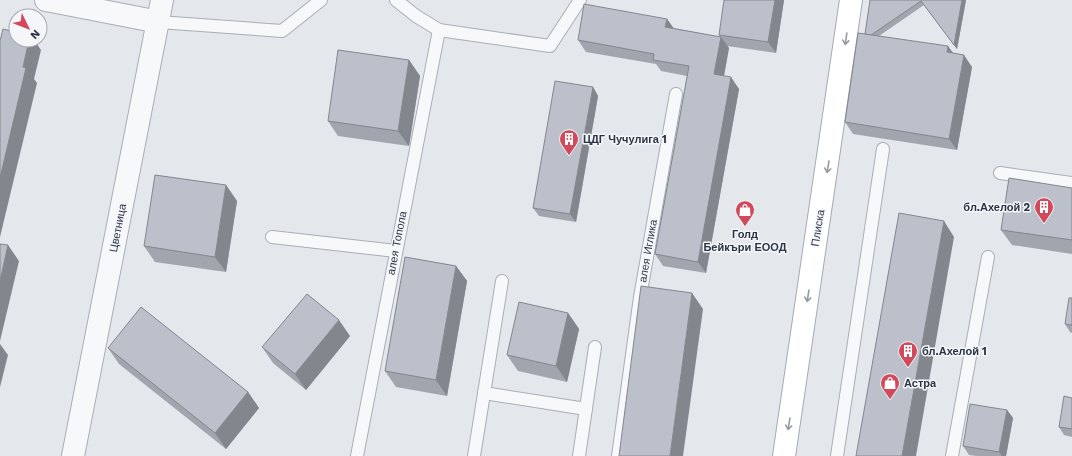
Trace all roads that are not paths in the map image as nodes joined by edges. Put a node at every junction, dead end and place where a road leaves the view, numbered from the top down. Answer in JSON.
{"nodes":[{"id":1,"x":46,"y":0,"type":"edge"},
{"id":2,"x":162,"y":0,"type":"edge"},
{"id":3,"x":321,"y":0,"type":"edge"},
{"id":4,"x":396,"y":0,"type":"edge"},
{"id":5,"x":580,"y":0,"type":"edge"},
{"id":6,"x":851,"y":0,"type":"edge"},
{"id":7,"x":159,"y":22,"type":"junction"},
{"id":8,"x":438,"y":30,"type":"junction"},
{"id":9,"x":676,"y":94,"type":"dead end"},
{"id":10,"x":883,"y":149,"type":"dead end"},
{"id":11,"x":1000,"y":172,"type":"dead end"},
{"id":12,"x":1072,"y":182,"type":"edge"},
{"id":13,"x":272,"y":237,"type":"dead end"},
{"id":14,"x":396,"y":251,"type":"junction"},
{"id":15,"x":988,"y":257,"type":"dead end"},
{"id":16,"x":502,"y":281,"type":"dead end"},
{"id":17,"x":595,"y":348,"type":"dead end"},
{"id":18,"x":484,"y":393,"type":"junction"},
{"id":19,"x":586,"y":409,"type":"junction"},
{"id":20,"x":74,"y":456,"type":"edge"},
{"id":21,"x":357,"y":456,"type":"edge"},
{"id":22,"x":474,"y":456,"type":"edge"},
{"id":23,"x":579,"y":456,"type":"edge"},
{"id":24,"x":618,"y":456,"type":"edge"},
{"id":25,"x":784,"y":456,"type":"edge"},
{"id":26,"x":837,"y":456,"type":"edge"},
{"id":27,"x":952,"y":456,"type":"edge"}],
"edges":[{"from":1,"to":7,"type":"street"},
{"from":2,"to":7,"type":"street","name":"Цветница"},
{"from":3,"to":7,"type":"lane"},
{"from":4,"to":8,"type":"lane"},
{"from":5,"to":8,"type":"lane"},
{"from":6,"to":25,"type":"main road","name":"Плиска","one_way":true},
{"from":7,"to":20,"type":"street","name":"Цветница"},
{"from":8,"to":14,"type":"lane","name":"алея Топола"},
{"from":9,"to":24,"type":"lane","name":"алея Иглика"},
{"from":10,"to":26,"type":"lane"},
{"from":11,"to":12,"type":"lane"},
{"from":13,"to":14,"type":"lane"},
{"from":14,"to":21,"type":"lane","name":"алея Топола"},
{"from":15,"to":27,"type":"lane"},
{"from":16,"to":18,"type":"lane"},
{"from":17,"to":19,"type":"lane"},
{"from":18,"to":19,"type":"lane"},
{"from":18,"to":22,"type":"lane"},
{"from":19,"to":23,"type":"lane"}]}
